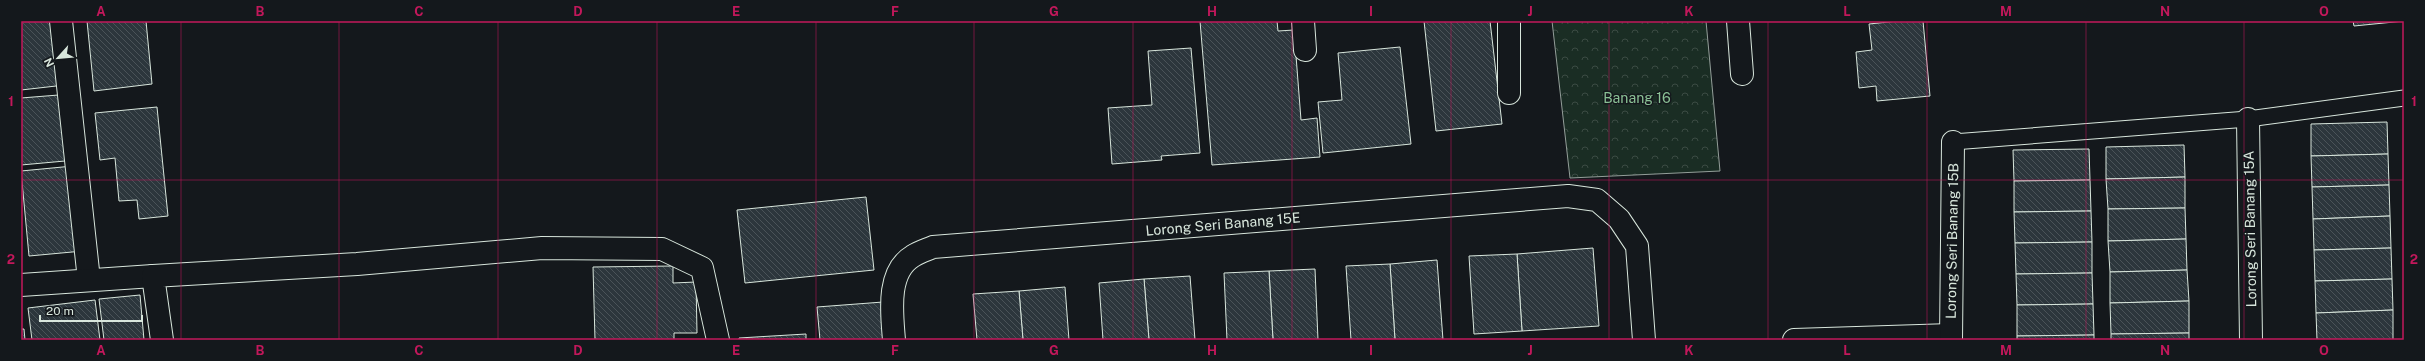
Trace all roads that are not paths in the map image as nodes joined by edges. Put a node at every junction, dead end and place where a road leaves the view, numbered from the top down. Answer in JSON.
{"nodes":[{"id":1,"x":61,"y":21,"type":"edge"},
{"id":2,"x":1303,"y":21,"type":"edge"},
{"id":3,"x":1509,"y":21,"type":"edge"},
{"id":4,"x":1738,"y":21,"type":"edge"},
{"id":5,"x":1306,"y":50,"type":"dead end"},
{"id":6,"x":1742,"y":74,"type":"dead end"},
{"id":7,"x":1509,"y":93,"type":"dead end"},
{"id":8,"x":2404,"y":98,"type":"edge"},
{"id":9,"x":2248,"y":119,"type":"junction"},
{"id":10,"x":1953,"y":142,"type":"joint"},
{"id":11,"x":153,"y":276,"type":"junction"},
{"id":12,"x":89,"y":280,"type":"junction"},
{"id":13,"x":21,"y":285,"type":"edge"},
{"id":14,"x":1951,"y":338,"type":"edge"},
{"id":15,"x":162,"y":340,"type":"edge"},
{"id":16,"x":718,"y":340,"type":"edge"},
{"id":17,"x":894,"y":340,"type":"edge"},
{"id":18,"x":1644,"y":340,"type":"edge"},
{"id":19,"x":1794,"y":340,"type":"edge"},
{"id":20,"x":2251,"y":340,"type":"edge"}],
"edges":[{"from":1,"to":12,"type":"street"},
{"from":2,"to":5,"type":"street"},
{"from":3,"to":7,"type":"street"},
{"from":4,"to":6,"type":"street"},
{"from":8,"to":9,"type":"lane"},
{"from":9,"to":10,"type":"lane"},
{"from":9,"to":20,"type":"street","name":"Lorong Seri Banang 15A"},
{"from":10,"to":14,"type":"street","name":"Lorong Seri Banang 15B"},
{"from":11,"to":12,"type":"street"},
{"from":11,"to":15,"type":"street"},
{"from":11,"to":16,"type":"street"},
{"from":12,"to":13,"type":"street"},
{"from":14,"to":19,"type":"street"},
{"from":17,"to":18,"type":"street","name":"Lorong Seri Banang 15E"}]}
